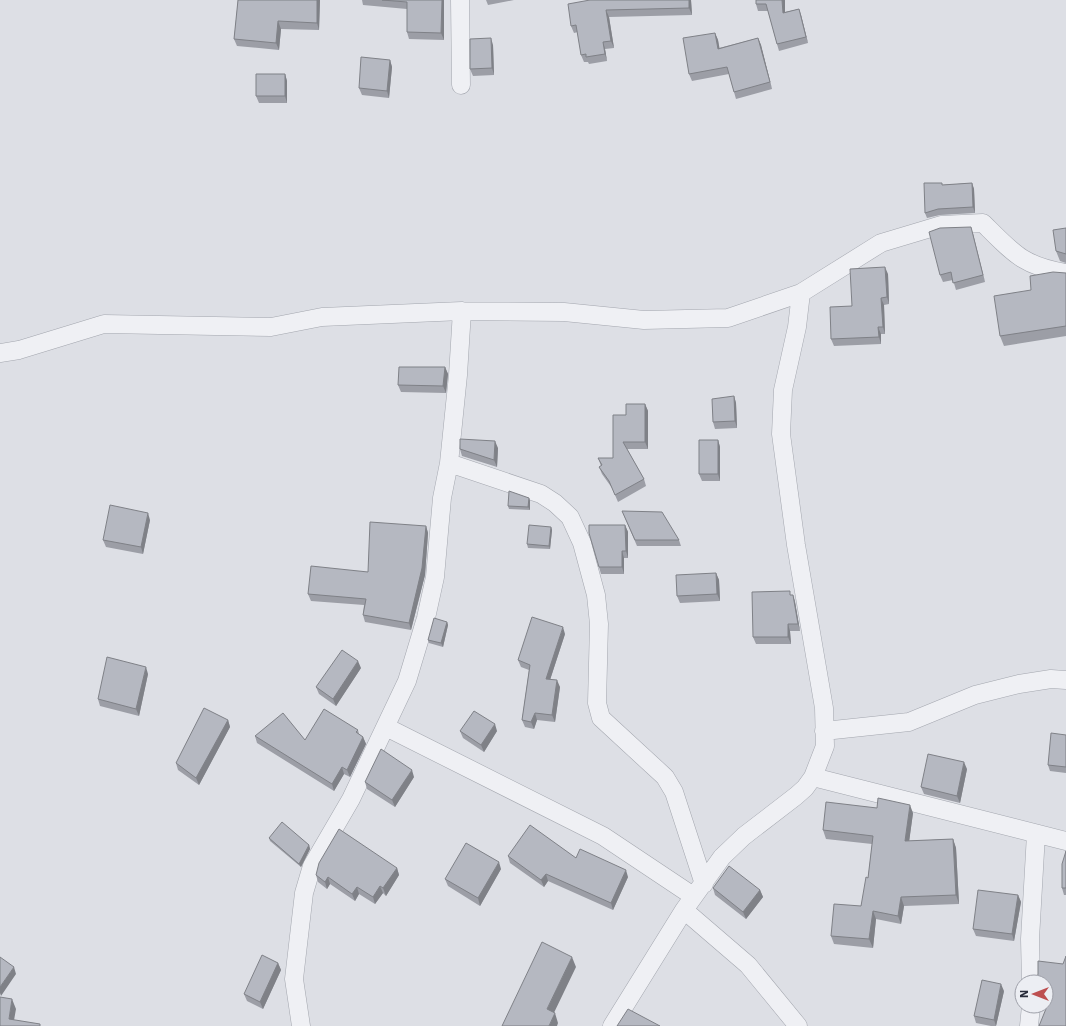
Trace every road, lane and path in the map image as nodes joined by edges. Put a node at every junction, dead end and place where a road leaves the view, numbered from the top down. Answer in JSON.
{"nodes":[{"id":1,"x":460,"y":0,"type":"edge"},
{"id":2,"x":462,"y":84,"type":"dead end"},
{"id":3,"x":1066,"y":273,"type":"edge"},
{"id":4,"x":801,"y":293,"type":"junction"},
{"id":5,"x":462,"y":311,"type":"junction"},
{"id":6,"x":0,"y":353,"type":"edge"},
{"id":7,"x":449,"y":463,"type":"junction"},
{"id":8,"x":1066,"y":680,"type":"edge"},
{"id":9,"x":386,"y":727,"type":"junction"},
{"id":10,"x":824,"y":731,"type":"junction"},
{"id":11,"x":813,"y":778,"type":"junction"},
{"id":12,"x":1036,"y":834,"type":"junction"},
{"id":13,"x":1066,"y":841,"type":"edge"},
{"id":14,"x":693,"y":897,"type":"junction"},
{"id":15,"x":1031,"y":974,"type":"edge"},
{"id":16,"x":1030,"y":1014,"type":"edge"},
{"id":17,"x":301,"y":1026,"type":"edge"},
{"id":18,"x":612,"y":1026,"type":"edge"},
{"id":19,"x":798,"y":1026,"type":"edge"},
{"id":20,"x":1029,"y":1026,"type":"edge"}],
"edges":[{"from":1,"to":2,"type":"street"},
{"from":3,"to":4,"type":"street"},
{"from":4,"to":5,"type":"street"},
{"from":4,"to":10,"type":"street"},
{"from":5,"to":6,"type":"street"},
{"from":5,"to":7,"type":"street"},
{"from":7,"to":9,"type":"street"},
{"from":7,"to":14,"type":"street"},
{"from":8,"to":10,"type":"street"},
{"from":9,"to":14,"type":"street"},
{"from":9,"to":17,"type":"street"},
{"from":10,"to":11,"type":"street"},
{"from":11,"to":12,"type":"street"},
{"from":11,"to":14,"type":"street"},
{"from":12,"to":13,"type":"street"},
{"from":12,"to":15,"type":"street"},
{"from":14,"to":18,"type":"street"},
{"from":14,"to":19,"type":"street"},
{"from":16,"to":20,"type":"street"}]}
